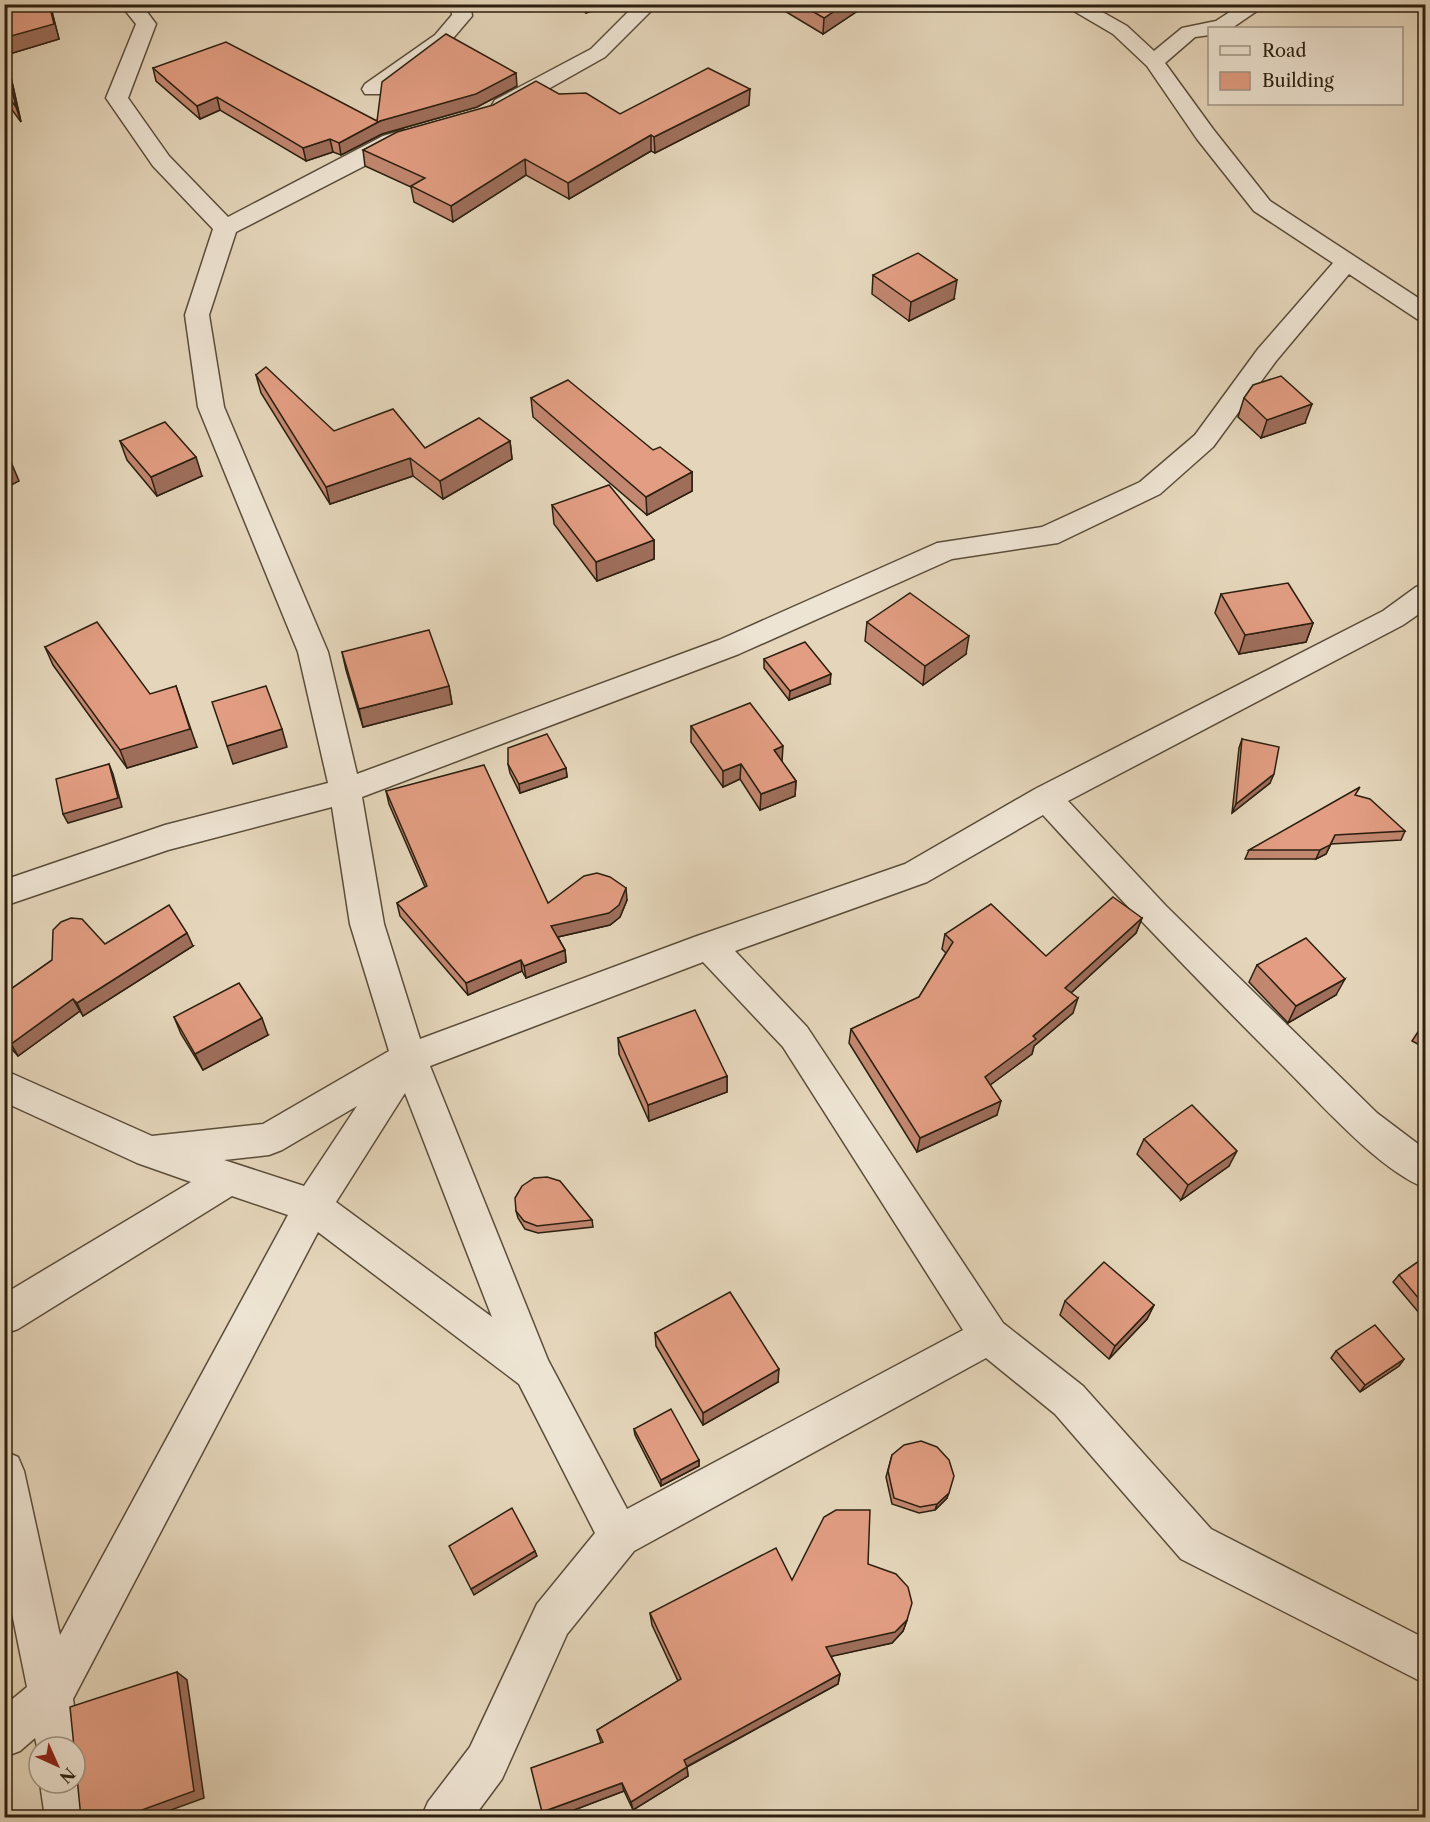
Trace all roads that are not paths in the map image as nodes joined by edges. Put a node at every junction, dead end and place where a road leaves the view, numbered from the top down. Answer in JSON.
{"nodes":[{"id":1,"x":130,"y":4,"type":"edge"},
{"id":2,"x":648,"y":4,"type":"edge"},
{"id":3,"x":1072,"y":4,"type":"edge"},
{"id":4,"x":1257,"y":4,"type":"edge"},
{"id":5,"x":461,"y":5,"type":"edge"},
{"id":6,"x":1222,"y":27,"type":"edge"},
{"id":7,"x":1208,"y":29,"type":"edge"},
{"id":8,"x":1154,"y":62,"type":"junction"},
{"id":9,"x":373,"y":89,"type":"dead end"},
{"id":10,"x":486,"y":114,"type":"edge"},
{"id":11,"x":422,"y":132,"type":"edge"},
{"id":12,"x":225,"y":228,"type":"junction"},
{"id":13,"x":1346,"y":263,"type":"junction"},
{"id":14,"x":1425,"y":314,"type":"edge"},
{"id":15,"x":1425,"y":594,"type":"edge"},
{"id":16,"x":345,"y":791,"type":"junction"},
{"id":17,"x":1046,"y":798,"type":"junction"},
{"id":18,"x":4,"y":893,"type":"edge"},
{"id":19,"x":709,"y":946,"type":"junction"},
{"id":20,"x":409,"y":1058,"type":"junction"},
{"id":21,"x":4,"y":1085,"type":"edge"},
{"id":22,"x":150,"y":1152,"type":"junction"},
{"id":23,"x":1425,"y":1172,"type":"edge"},
{"id":24,"x":230,"y":1178,"type":"junction"},
{"id":25,"x":312,"y":1206,"type":"junction"},
{"id":26,"x":4,"y":1316,"type":"edge"},
{"id":27,"x":989,"y":1336,"type":"junction"},
{"id":28,"x":533,"y":1371,"type":"junction"},
{"id":29,"x":4,"y":1471,"type":"edge"},
{"id":30,"x":619,"y":1536,"type":"junction"},
{"id":31,"x":1425,"y":1662,"type":"edge"},
{"id":32,"x":51,"y":1696,"type":"junction"},
{"id":33,"x":4,"y":1735,"type":"edge"},
{"id":34,"x":56,"y":1735,"type":"edge"},
{"id":35,"x":65,"y":1795,"type":"edge"},
{"id":36,"x":68,"y":1818,"type":"edge"},
{"id":37,"x":444,"y":1818,"type":"edge"}],
"edges":[{"from":1,"to":12,"type":"street"},
{"from":2,"to":10,"type":"street"},
{"from":3,"to":8,"type":"street"},
{"from":4,"to":6,"type":"street"},
{"from":5,"to":9,"type":"street"},
{"from":7,"to":8,"type":"street"},
{"from":8,"to":13,"type":"street"},
{"from":11,"to":12,"type":"street"},
{"from":12,"to":16,"type":"street"},
{"from":13,"to":14,"type":"street"},
{"from":13,"to":16,"type":"street"},
{"from":15,"to":17,"type":"street"},
{"from":16,"to":18,"type":"street"},
{"from":16,"to":20,"type":"street"},
{"from":17,"to":19,"type":"street"},
{"from":17,"to":23,"type":"street"},
{"from":19,"to":20,"type":"street"},
{"from":19,"to":27,"type":"street"},
{"from":20,"to":22,"type":"street"},
{"from":20,"to":25,"type":"street"},
{"from":20,"to":28,"type":"street"},
{"from":21,"to":22,"type":"street"},
{"from":22,"to":24,"type":"street"},
{"from":24,"to":25,"type":"street"},
{"from":24,"to":26,"type":"street"},
{"from":25,"to":28,"type":"street"},
{"from":25,"to":32,"type":"street"},
{"from":27,"to":30,"type":"street"},
{"from":27,"to":31,"type":"street"},
{"from":28,"to":30,"type":"street"},
{"from":29,"to":32,"type":"street"},
{"from":30,"to":37,"type":"street"},
{"from":32,"to":33,"type":"street"},
{"from":32,"to":34,"type":"street"},
{"from":35,"to":36,"type":"street"}]}
